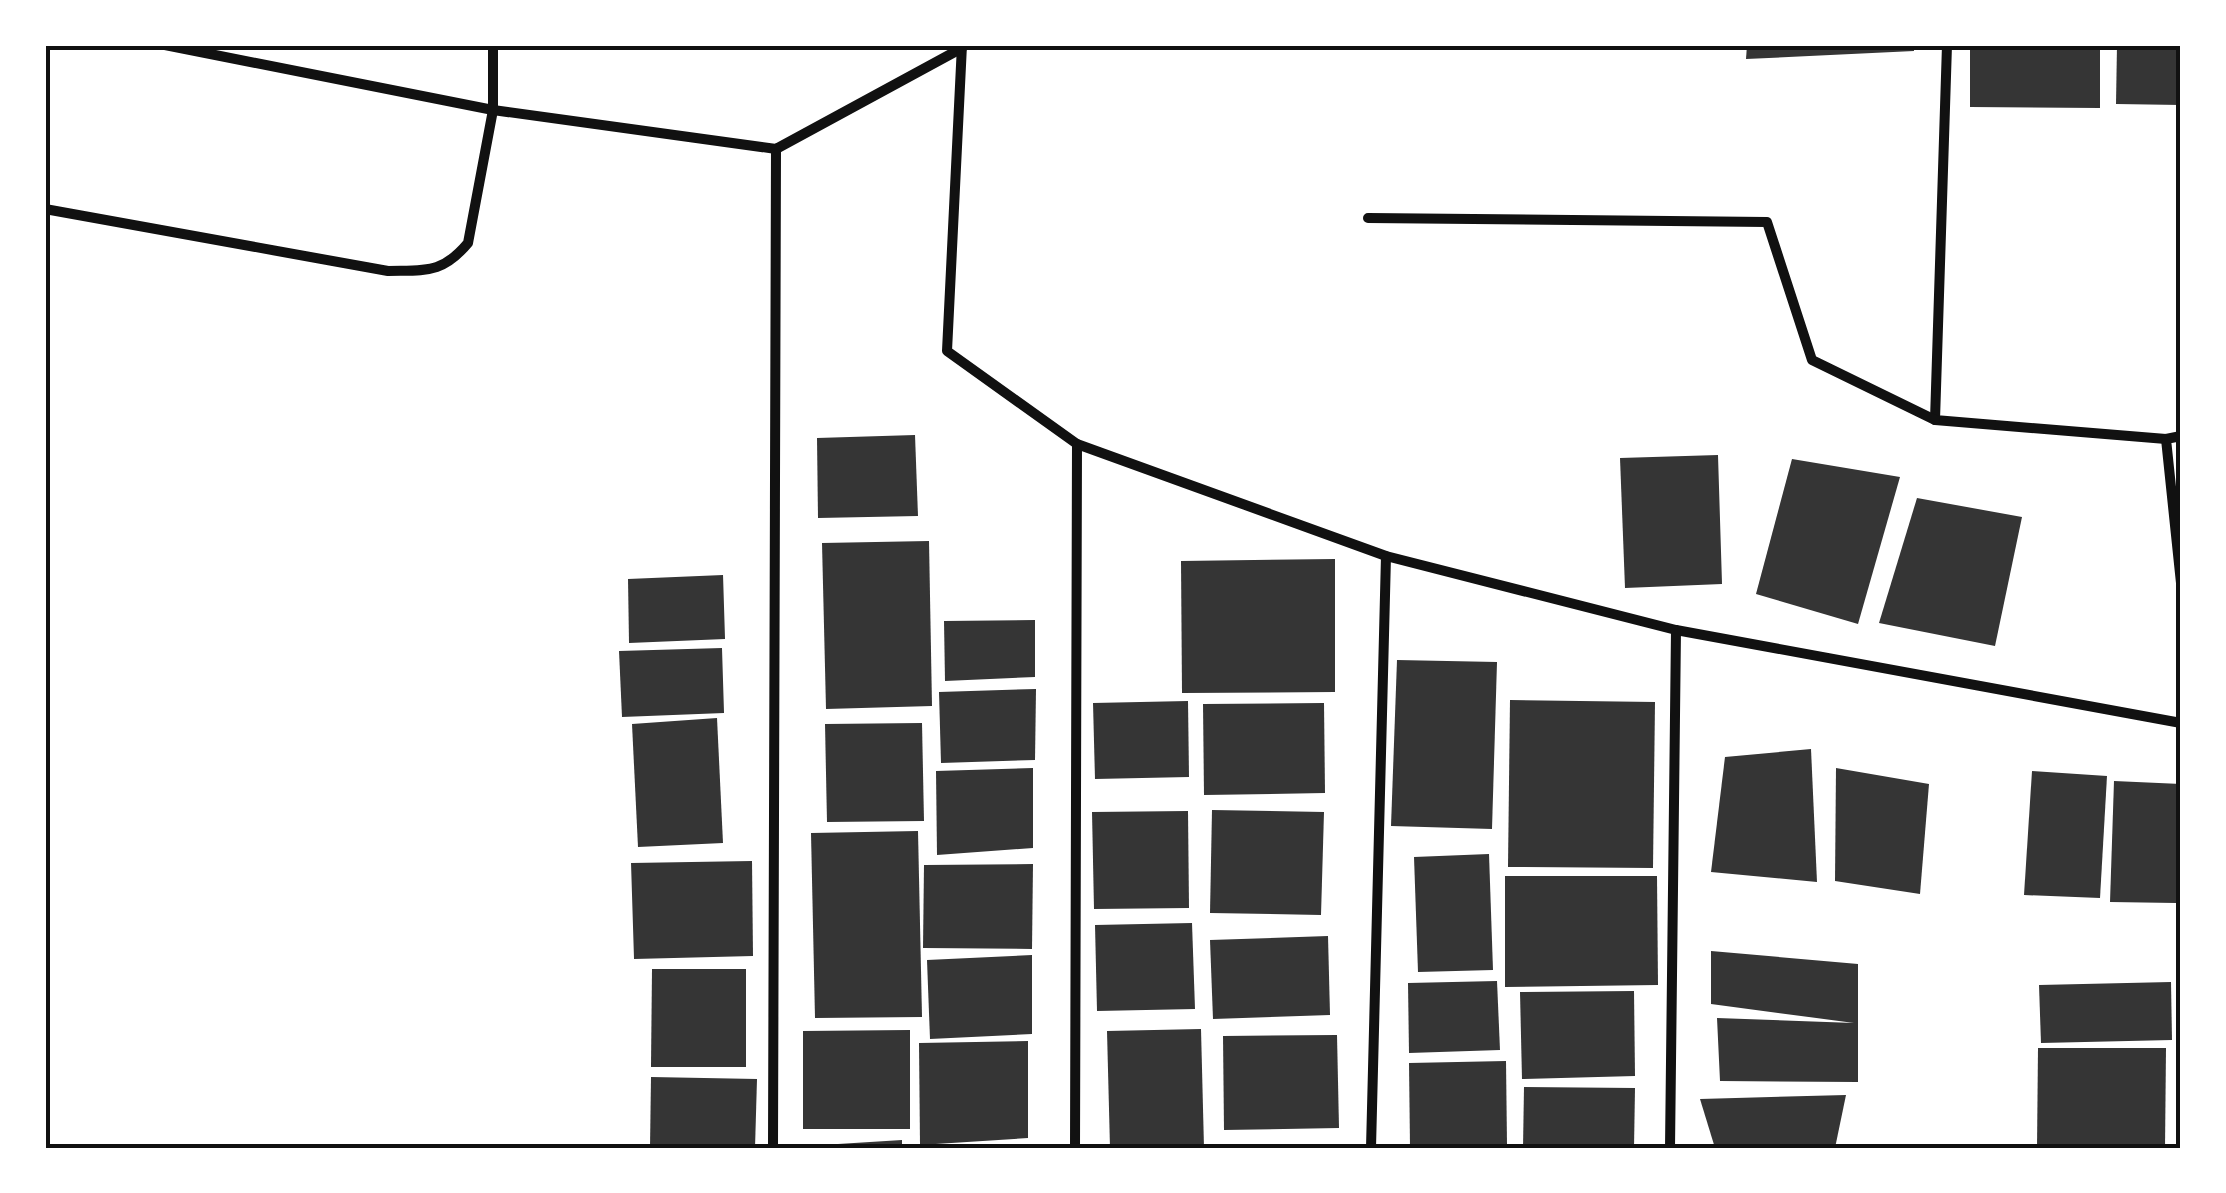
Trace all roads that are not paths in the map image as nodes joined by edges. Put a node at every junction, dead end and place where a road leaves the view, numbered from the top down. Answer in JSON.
{"nodes":[{"id":1,"x":166,"y":45,"type":"edge"},
{"id":2,"x":494,"y":45,"type":"edge"},
{"id":3,"x":1947,"y":45,"type":"edge"},
{"id":4,"x":962,"y":47,"type":"edge"},
{"id":5,"x":493,"y":110,"type":"junction"},
{"id":6,"x":776,"y":149,"type":"junction"},
{"id":7,"x":45,"y":209,"type":"edge"},
{"id":8,"x":1368,"y":218,"type":"dead end"},
{"id":9,"x":1935,"y":420,"type":"junction"},
{"id":10,"x":2181,"y":436,"type":"edge"},
{"id":11,"x":2166,"y":439,"type":"junction"},
{"id":12,"x":1077,"y":444,"type":"junction"},
{"id":13,"x":1386,"y":556,"type":"junction"},
{"id":14,"x":2181,"y":583,"type":"edge"},
{"id":15,"x":1676,"y":630,"type":"junction"},
{"id":16,"x":2181,"y":724,"type":"edge"},
{"id":17,"x":772,"y":1148,"type":"edge"},
{"id":18,"x":1074,"y":1148,"type":"edge"},
{"id":19,"x":1371,"y":1148,"type":"edge"},
{"id":20,"x":1670,"y":1148,"type":"edge"}],
"edges":[{"from":1,"to":5,"type":"street"},
{"from":2,"to":5,"type":"street"},
{"from":3,"to":9,"type":"street"},
{"from":4,"to":6,"type":"street"},
{"from":4,"to":12,"type":"street"},
{"from":5,"to":6,"type":"street"},
{"from":5,"to":7,"type":"street"},
{"from":6,"to":17,"type":"street"},
{"from":8,"to":9,"type":"street"},
{"from":9,"to":11,"type":"street"},
{"from":10,"to":11,"type":"street"},
{"from":11,"to":14,"type":"street"},
{"from":12,"to":13,"type":"street"},
{"from":12,"to":18,"type":"street"},
{"from":13,"to":15,"type":"street"},
{"from":13,"to":19,"type":"street"},
{"from":15,"to":16,"type":"street"},
{"from":15,"to":20,"type":"street"}]}
